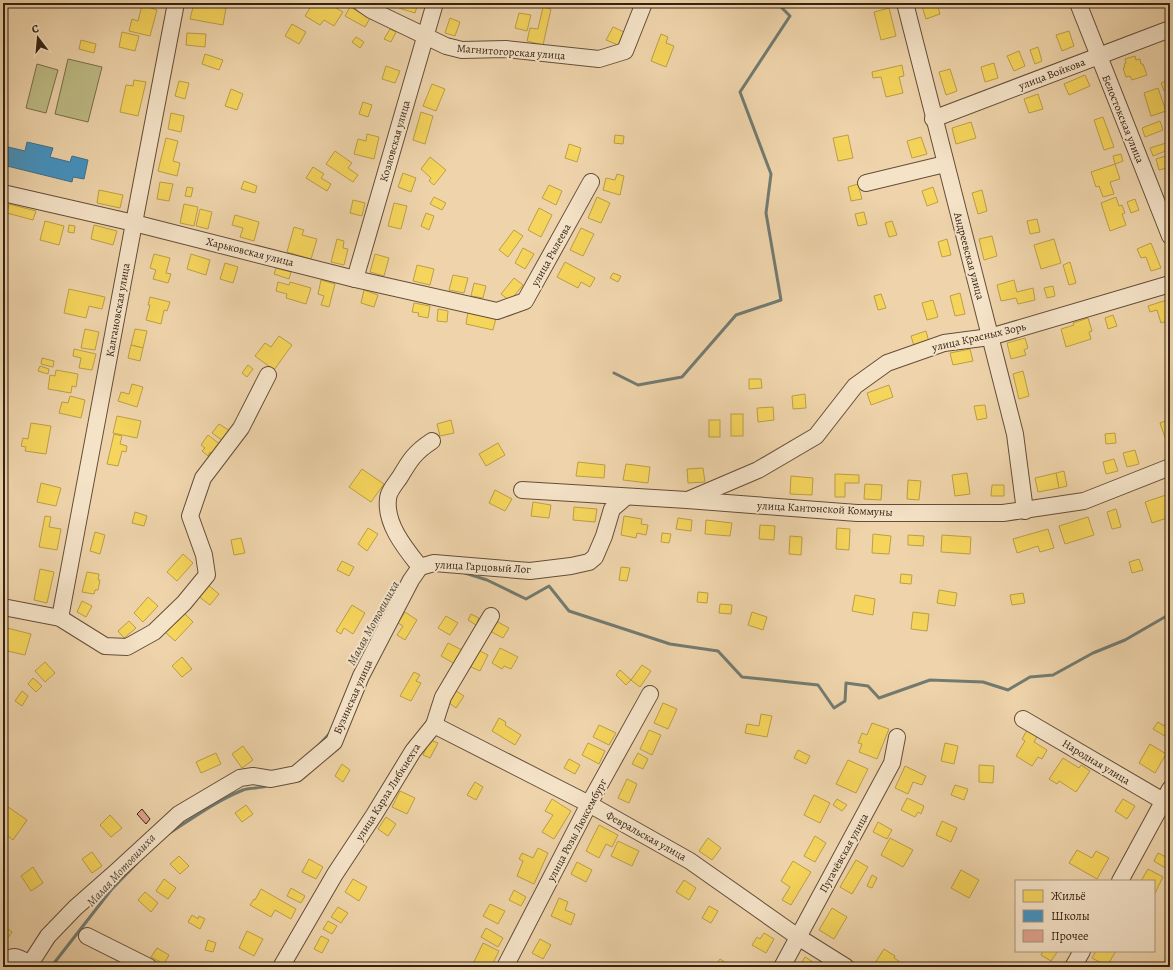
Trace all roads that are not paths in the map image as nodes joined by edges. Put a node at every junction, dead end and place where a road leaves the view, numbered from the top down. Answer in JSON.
{"nodes":[{"id":1,"x":176,"y":3,"type":"edge"},
{"id":2,"x":361,"y":3,"type":"edge"},
{"id":3,"x":436,"y":3,"type":"edge"},
{"id":4,"x":644,"y":3,"type":"edge"},
{"id":5,"x":905,"y":3,"type":"edge"},
{"id":6,"x":1078,"y":3,"type":"edge"},
{"id":7,"x":1170,"y":29,"type":"edge"},
{"id":8,"x":425,"y":36,"type":"junction"},
{"id":9,"x":1098,"y":57,"type":"junction"},
{"id":10,"x":933,"y":119,"type":"junction"},
{"id":11,"x":945,"y":164,"type":"junction"},
{"id":12,"x":591,"y":182,"type":"dead end"},
{"id":13,"x":866,"y":183,"type":"dead end"},
{"id":14,"x":3,"y":193,"type":"edge"},
{"id":15,"x":134,"y":223,"type":"junction"},
{"id":16,"x":1170,"y":236,"type":"edge"},
{"id":17,"x":355,"y":279,"type":"junction"},
{"id":18,"x":1170,"y":284,"type":"edge"},
{"id":19,"x":497,"y":311,"type":"joint"},
{"id":20,"x":990,"y":337,"type":"junction"},
{"id":21,"x":268,"y":375,"type":"dead end"},
{"id":22,"x":432,"y":441,"type":"dead end"},
{"id":23,"x":1170,"y":467,"type":"edge"},
{"id":24,"x":522,"y":490,"type":"dead end"},
{"id":25,"x":626,"y":497,"type":"junction"},
{"id":26,"x":687,"y":500,"type":"junction"},
{"id":27,"x":1025,"y":511,"type":"junction"},
{"id":28,"x":415,"y":573,"type":"junction"},
{"id":29,"x":3,"y":607,"type":"edge"},
{"id":30,"x":491,"y":616,"type":"dead end"},
{"id":31,"x":60,"y":618,"type":"junction"},
{"id":32,"x":650,"y":694,"type":"dead end"},
{"id":33,"x":1023,"y":719,"type":"dead end"},
{"id":34,"x":434,"y":725,"type":"junction"},
{"id":35,"x":897,"y":737,"type":"dead end"},
{"id":36,"x":1168,"y":799,"type":"edge"},
{"id":37,"x":589,"y":804,"type":"junction"},
{"id":38,"x":1121,"y":880,"type":"edge"},
{"id":39,"x":87,"y":936,"type":"dead end"},
{"id":40,"x":798,"y":937,"type":"junction"},
{"id":41,"x":1081,"y":952,"type":"edge"},
{"id":42,"x":3,"y":965,"type":"edge"},
{"id":43,"x":29,"y":965,"type":"edge"},
{"id":44,"x":149,"y":967,"type":"edge"},
{"id":45,"x":282,"y":967,"type":"edge"},
{"id":46,"x":506,"y":967,"type":"edge"},
{"id":47,"x":782,"y":967,"type":"edge"},
{"id":48,"x":846,"y":967,"type":"edge"},
{"id":49,"x":1073,"y":967,"type":"edge"}],
"edges":[{"from":1,"to":15,"type":"street","name":"Калгановская улица"},
{"from":2,"to":8,"type":"street","name":"Магнитогорская улица"},
{"from":3,"to":8,"type":"street","name":"Козловская улица"},
{"from":4,"to":8,"type":"street","name":"Магнитогорская улица"},
{"from":5,"to":10,"type":"street","name":"Андреевская улица"},
{"from":6,"to":9,"type":"street","name":"Белостокская улица"},
{"from":7,"to":9,"type":"street","name":"улица Войкова"},
{"from":8,"to":17,"type":"street","name":"Козловская улица"},
{"from":9,"to":10,"type":"street","name":"улица Войкова"},
{"from":9,"to":16,"type":"street","name":"Белостокская улица"},
{"from":10,"to":11,"type":"street","name":"Андреевская улица"},
{"from":11,"to":13,"type":"street"},
{"from":11,"to":20,"type":"street","name":"Андреевская улица"},
{"from":12,"to":19,"type":"street","name":"улица Рылеева"},
{"from":14,"to":15,"type":"street","name":"Харьковская улица"},
{"from":15,"to":17,"type":"street","name":"Харьковская улица"},
{"from":15,"to":31,"type":"street","name":"Калгановская улица"},
{"from":17,"to":19,"type":"street","name":"Харьковская улица"},
{"from":18,"to":20,"type":"street","name":"улица Красных Зорь"},
{"from":20,"to":26,"type":"street","name":"улица Красных Зорь"},
{"from":20,"to":27,"type":"street","name":"Андреевская улица"},
{"from":21,"to":31,"type":"street"},
{"from":22,"to":28,"type":"street"},
{"from":23,"to":27,"type":"street","name":"улица Кантонской Коммуны"},
{"from":24,"to":25,"type":"street","name":"улица Кантонской Коммуны"},
{"from":25,"to":26,"type":"street","name":"улица Кантонской Коммуны"},
{"from":25,"to":28,"type":"street","name":"улица Гарцовый Лог"},
{"from":26,"to":27,"type":"street","name":"улица Кантонской Коммуны"},
{"from":28,"to":43,"type":"street","name":"Бузинская улица"},
{"from":29,"to":31,"type":"street"},
{"from":30,"to":34,"type":"street","name":"улица Карла Либкнехта"},
{"from":32,"to":37,"type":"street","name":"улица Розы Люксембург"},
{"from":33,"to":36,"type":"street","name":"Народная улица"},
{"from":34,"to":37,"type":"street","name":"Февральская улица"},
{"from":34,"to":45,"type":"street","name":"улица Карла Либкнехта"},
{"from":35,"to":40,"type":"street","name":"Пугачёвская улица"},
{"from":36,"to":38,"type":"street"},
{"from":37,"to":40,"type":"street","name":"Февральская улица"},
{"from":37,"to":46,"type":"street","name":"улица Розы Люксембург"},
{"from":39,"to":44,"type":"street"},
{"from":40,"to":47,"type":"street","name":"Пугачёвская улица"},
{"from":40,"to":48,"type":"street","name":"Февральская улица"},
{"from":41,"to":49,"type":"street"},
{"from":42,"to":43,"type":"street"}]}
